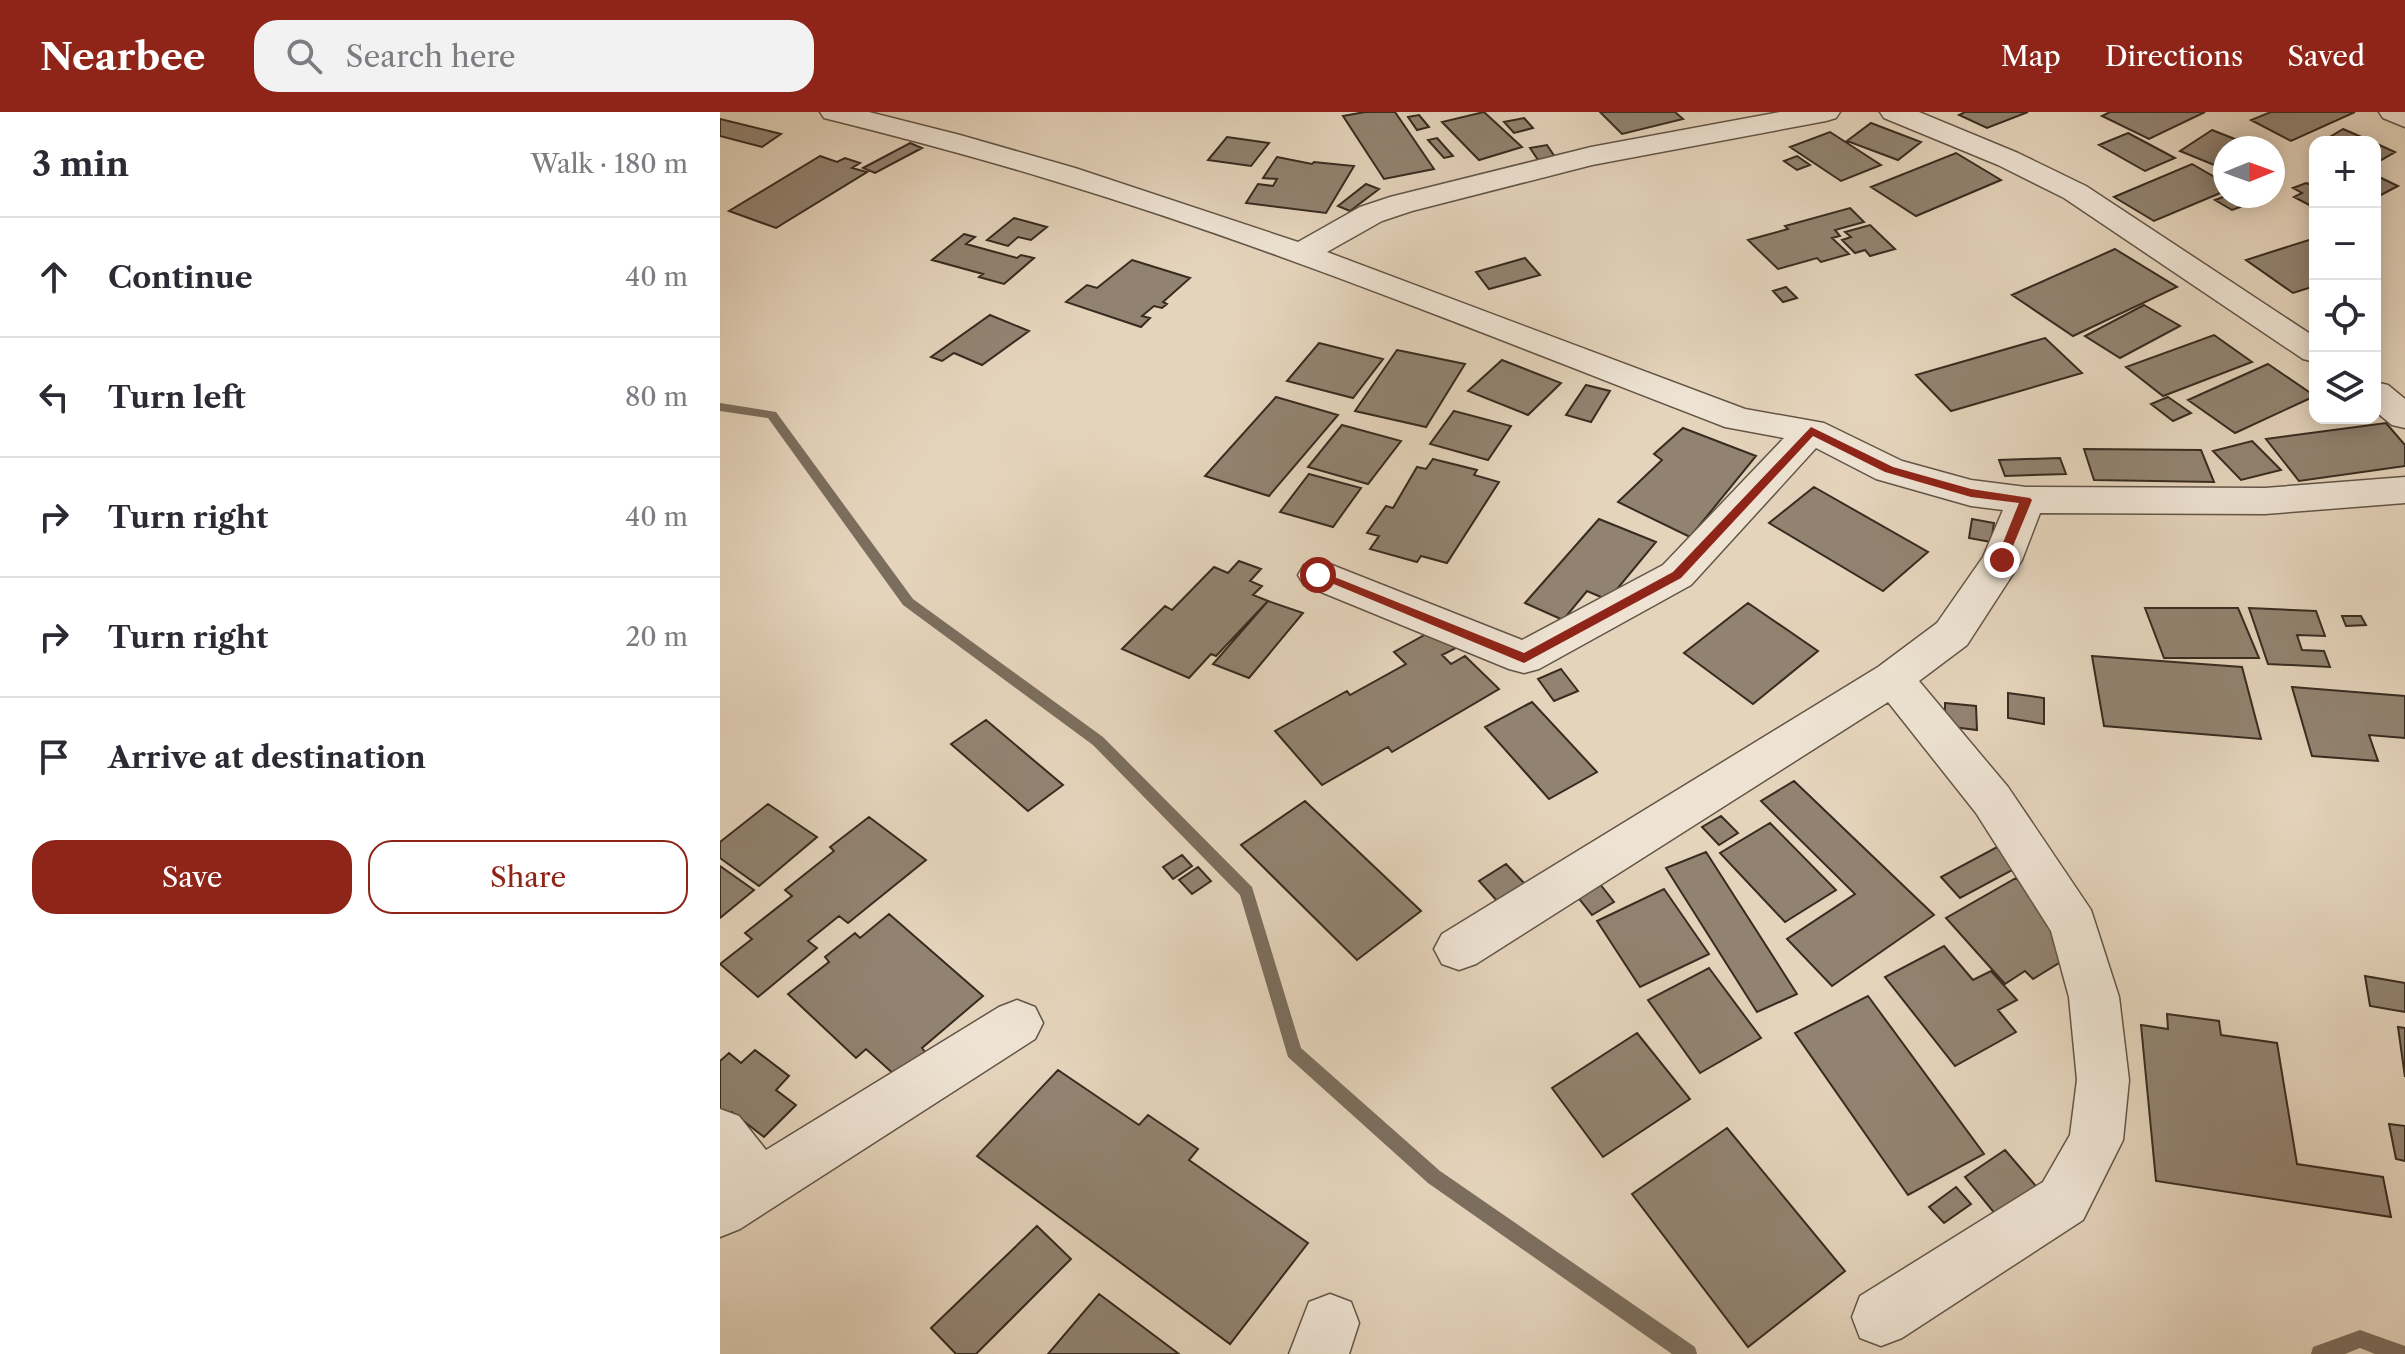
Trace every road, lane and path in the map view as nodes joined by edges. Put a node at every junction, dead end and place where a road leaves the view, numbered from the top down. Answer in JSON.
{"nodes":[{"id":1,"x":1826,"y":112,"type":"edge"},
{"id":2,"x":1894,"y":112,"type":"edge"},
{"id":3,"x":2393,"y":112,"type":"edge"},
{"id":4,"x":854,"y":114,"type":"edge"},
{"id":5,"x":2405,"y":118,"type":"edge"},
{"id":6,"x":1299,"y":255,"type":"junction"},
{"id":7,"x":2309,"y":348,"type":"edge"},
{"id":8,"x":2381,"y":398,"type":"edge"},
{"id":9,"x":2405,"y":417,"type":"edge"},
{"id":10,"x":1811,"y":431,"type":"junction"},
{"id":11,"x":2405,"y":490,"type":"edge"},
{"id":12,"x":2026,"y":500,"type":"junction"},
{"id":13,"x":1318,"y":575,"type":"dead end"},
{"id":14,"x":1893,"y":678,"type":"junction"},
{"id":15,"x":1459,"y":949,"type":"dead end"},
{"id":16,"x":1017,"y":1023,"type":"dead end"},
{"id":17,"x":720,"y":1134,"type":"edge"},
{"id":18,"x":740,"y":1198,"type":"edge"},
{"id":19,"x":1881,"y":1317,"type":"dead end"}],
"edges":[{"from":1,"to":6,"type":"street"},
{"from":2,"to":7,"type":"street"},
{"from":3,"to":5,"type":"street"},
{"from":4,"to":6,"type":"street"},
{"from":6,"to":10,"type":"street"},
{"from":8,"to":9,"type":"street"},
{"from":10,"to":12,"type":"street"},
{"from":10,"to":13,"type":"street"},
{"from":11,"to":12,"type":"street"},
{"from":12,"to":14,"type":"street"},
{"from":14,"to":15,"type":"street"},
{"from":14,"to":19,"type":"street"},
{"from":16,"to":18,"type":"street"},
{"from":17,"to":18,"type":"street"}]}
